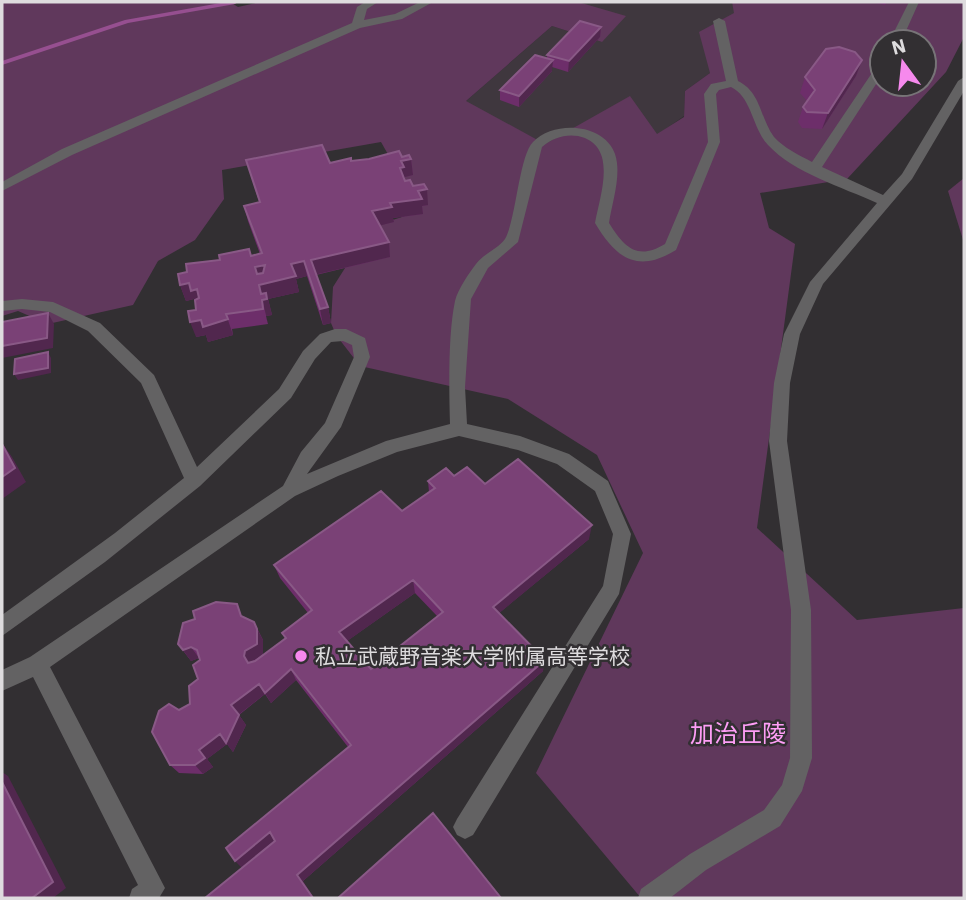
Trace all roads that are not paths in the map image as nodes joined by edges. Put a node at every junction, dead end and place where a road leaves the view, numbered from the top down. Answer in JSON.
{"nodes":[{"id":1,"x":373,"y":2,"type":"edge"},
{"id":2,"x":428,"y":2,"type":"edge"},
{"id":3,"x":915,"y":2,"type":"edge"},
{"id":4,"x":719,"y":21,"type":"dead end"},
{"id":5,"x":357,"y":25,"type":"junction"},
{"id":6,"x":902,"y":28,"type":"edge"},
{"id":7,"x":964,"y":81,"type":"edge"},
{"id":8,"x":732,"y":83,"type":"junction"},
{"id":9,"x":868,"y":87,"type":"edge"},
{"id":10,"x":814,"y":169,"type":"junction"},
{"id":11,"x":2,"y":187,"type":"edge"},
{"id":12,"x":883,"y":200,"type":"junction"},
{"id":13,"x":2,"y":306,"type":"edge"},
{"id":14,"x":459,"y":429,"type":"junction"},
{"id":15,"x":194,"y":481,"type":"junction"},
{"id":16,"x":289,"y":491,"type":"junction"},
{"id":17,"x":2,"y":627,"type":"edge"},
{"id":18,"x":37,"y":664,"type":"junction"},
{"id":19,"x":2,"y":681,"type":"edge"},
{"id":20,"x":465,"y":827,"type":"dead end"},
{"id":21,"x":141,"y":898,"type":"edge"},
{"id":22,"x":650,"y":898,"type":"edge"}],
"edges":[{"from":1,"to":5,"type":"street"},
{"from":2,"to":5,"type":"street"},
{"from":3,"to":6,"type":"street"},
{"from":4,"to":8,"type":"street"},
{"from":5,"to":11,"type":"street"},
{"from":7,"to":12,"type":"street"},
{"from":8,"to":10,"type":"street"},
{"from":8,"to":14,"type":"street"},
{"from":9,"to":10,"type":"street"},
{"from":10,"to":12,"type":"street"},
{"from":12,"to":22,"type":"street"},
{"from":13,"to":15,"type":"street"},
{"from":14,"to":16,"type":"street"},
{"from":14,"to":20,"type":"street"},
{"from":15,"to":16,"type":"street"},
{"from":15,"to":17,"type":"street"},
{"from":16,"to":18,"type":"street"},
{"from":18,"to":19,"type":"street"},
{"from":18,"to":21,"type":"street"}]}
